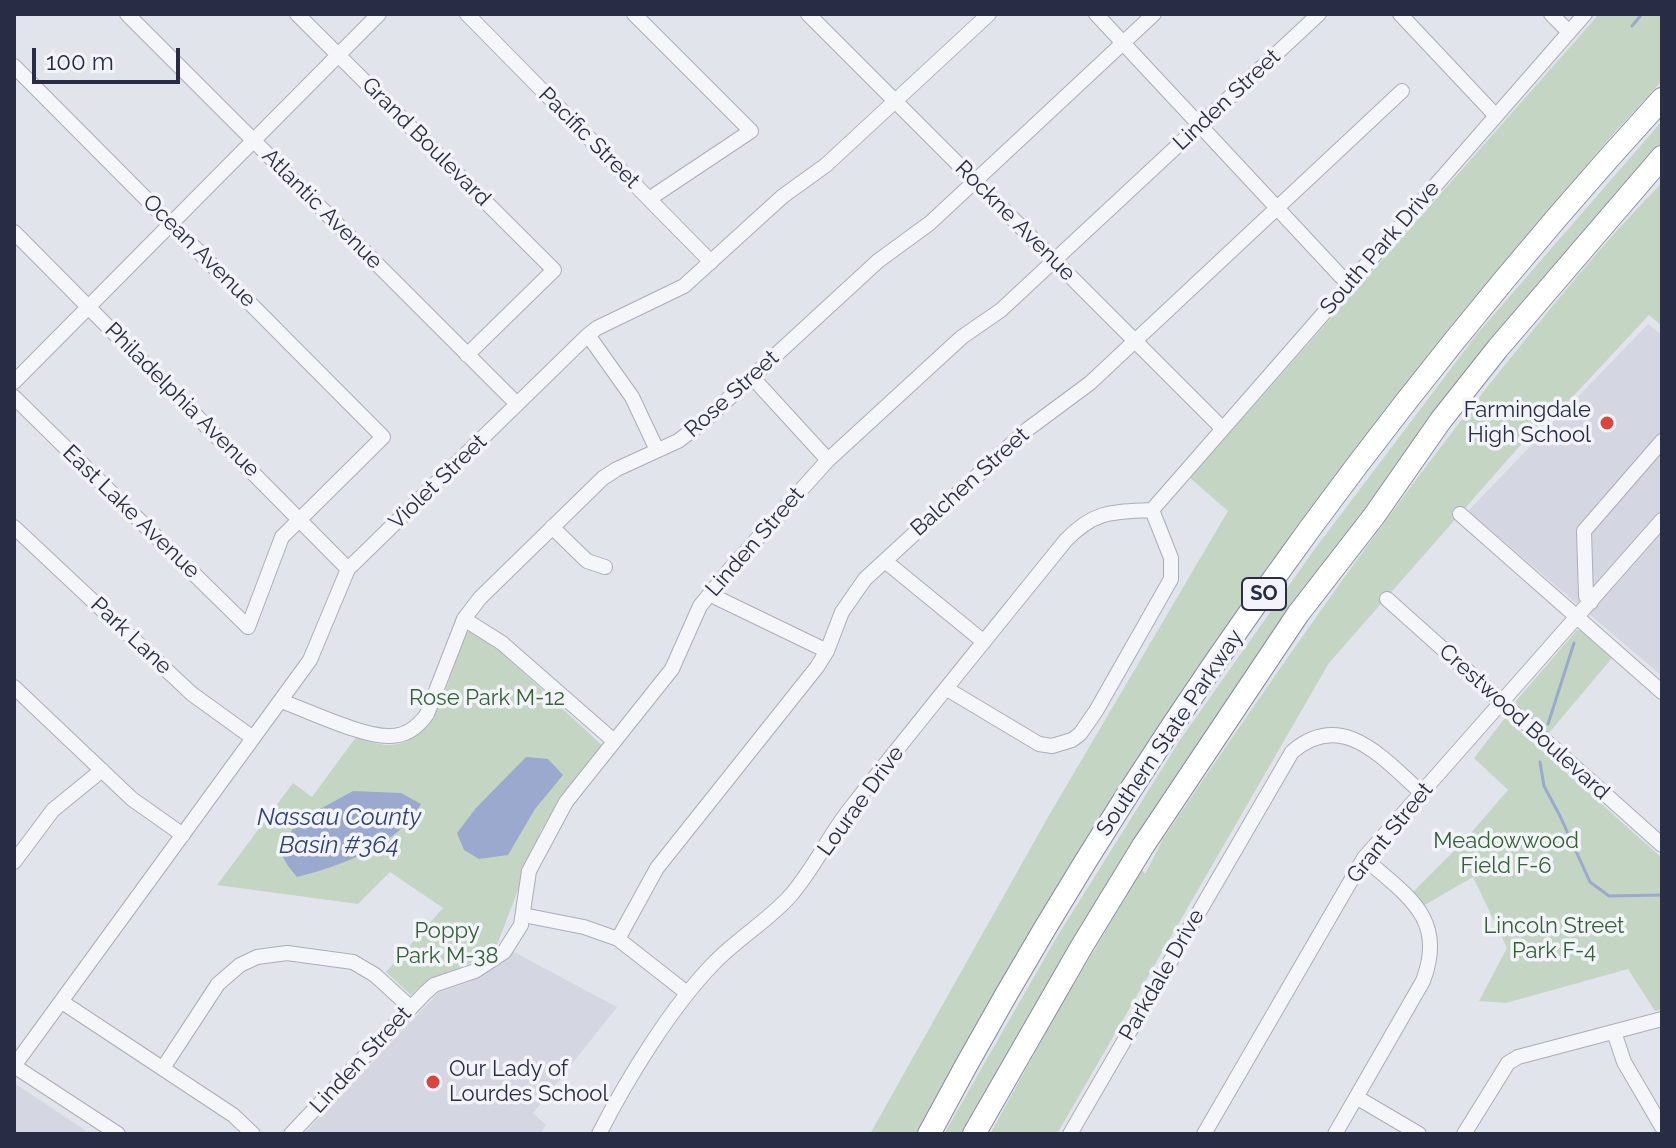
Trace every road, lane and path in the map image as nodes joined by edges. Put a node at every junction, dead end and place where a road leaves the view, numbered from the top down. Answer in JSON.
{"nodes":[{"id":1,"x":127,"y":14,"type":"edge"},
{"id":2,"x":297,"y":14,"type":"edge"},
{"id":3,"x":379,"y":14,"type":"edge"},
{"id":4,"x":467,"y":14,"type":"edge"},
{"id":5,"x":634,"y":14,"type":"edge"},
{"id":6,"x":989,"y":14,"type":"edge"},
{"id":7,"x":1096,"y":14,"type":"edge"},
{"id":8,"x":1154,"y":14,"type":"edge"},
{"id":9,"x":1319,"y":14,"type":"edge"},
{"id":10,"x":1400,"y":14,"type":"edge"},
{"id":11,"x":1551,"y":14,"type":"edge"},
{"id":12,"x":1585,"y":14,"type":"edge"},
{"id":13,"x":816,"y":17,"type":"edge"},
{"id":14,"x":1569,"y":32,"type":"junction"},
{"id":15,"x":1123,"y":43,"type":"junction"},
{"id":16,"x":339,"y":55,"type":"junction"},
{"id":17,"x":14,"y":66,"type":"edge"},
{"id":18,"x":1402,"y":91,"type":"dead end"},
{"id":19,"x":1662,"y":99,"type":"edge"},
{"id":20,"x":895,"y":101,"type":"junction"},
{"id":21,"x":1496,"y":116,"type":"junction"},
{"id":22,"x":1200,"y":125,"type":"junction"},
{"id":23,"x":254,"y":141,"type":"junction"},
{"id":24,"x":1662,"y":157,"type":"edge"},
{"id":25,"x":1662,"y":170,"type":"edge"},
{"id":26,"x":975,"y":181,"type":"junction"},
{"id":27,"x":649,"y":199,"type":"junction"},
{"id":28,"x":1276,"y":208,"type":"junction"},
{"id":29,"x":1607,"y":219,"type":"junction"},
{"id":30,"x":171,"y":224,"type":"junction"},
{"id":31,"x":14,"y":232,"type":"edge"},
{"id":32,"x":1055,"y":261,"type":"junction"},
{"id":33,"x":711,"y":262,"type":"junction"},
{"id":34,"x":1348,"y":284,"type":"junction"},
{"id":35,"x":89,"y":307,"type":"junction"},
{"id":36,"x":588,"y":335,"type":"junction"},
{"id":37,"x":1134,"y":340,"type":"junction"},
{"id":38,"x":467,"y":355,"type":"junction"},
{"id":39,"x":752,"y":377,"type":"junction"},
{"id":40,"x":14,"y":382,"type":"edge"},
{"id":41,"x":14,"y":397,"type":"edge"},
{"id":42,"x":517,"y":404,"type":"junction"},
{"id":43,"x":1222,"y":428,"type":"junction"},
{"id":44,"x":1662,"y":441,"type":"edge"},
{"id":45,"x":657,"y":450,"type":"junction"},
{"id":46,"x":828,"y":460,"type":"junction"},
{"id":47,"x":1152,"y":510,"type":"junction"},
{"id":48,"x":1460,"y":514,"type":"dead end"},
{"id":49,"x":300,"y":519,"type":"junction"},
{"id":50,"x":1662,"y":520,"type":"edge"},
{"id":51,"x":14,"y":527,"type":"edge"},
{"id":52,"x":552,"y":527,"type":"junction"},
{"id":53,"x":885,"y":561,"type":"junction"},
{"id":54,"x":605,"y":567,"type":"dead end"},
{"id":55,"x":348,"y":569,"type":"junction"},
{"id":56,"x":711,"y":595,"type":"junction"},
{"id":57,"x":1387,"y":599,"type":"dead end"},
{"id":58,"x":1591,"y":602,"type":"junction"},
{"id":59,"x":1577,"y":617,"type":"junction"},
{"id":60,"x":464,"y":619,"type":"junction"},
{"id":61,"x":984,"y":642,"type":"junction"},
{"id":62,"x":827,"y":651,"type":"junction"},
{"id":63,"x":14,"y":687,"type":"edge"},
{"id":64,"x":947,"y":689,"type":"junction"},
{"id":65,"x":1662,"y":692,"type":"edge"},
{"id":66,"x":281,"y":701,"type":"junction"},
{"id":67,"x":1502,"y":703,"type":"junction"},
{"id":68,"x":253,"y":738,"type":"junction"},
{"id":69,"x":614,"y":741,"type":"junction"},
{"id":70,"x":102,"y":770,"type":"junction"},
{"id":71,"x":1422,"y":793,"type":"junction"},
{"id":72,"x":183,"y":835,"type":"junction"},
{"id":73,"x":1662,"y":845,"type":"edge"},
{"id":74,"x":1364,"y":858,"type":"junction"},
{"id":75,"x":14,"y":862,"type":"edge"},
{"id":76,"x":523,"y":915,"type":"junction"},
{"id":77,"x":618,"y":939,"type":"junction"},
{"id":78,"x":687,"y":993,"type":"junction"},
{"id":79,"x":62,"y":1002,"type":"junction"},
{"id":80,"x":410,"y":1007,"type":"junction"},
{"id":81,"x":1662,"y":1019,"type":"edge"},
{"id":82,"x":1614,"y":1032,"type":"junction"},
{"id":83,"x":14,"y":1066,"type":"edge"},
{"id":84,"x":163,"y":1068,"type":"junction"},
{"id":85,"x":1356,"y":1097,"type":"junction"},
{"id":86,"x":1662,"y":1127,"type":"edge"},
{"id":87,"x":118,"y":1134,"type":"edge"},
{"id":88,"x":253,"y":1134,"type":"edge"},
{"id":89,"x":291,"y":1134,"type":"edge"},
{"id":90,"x":599,"y":1134,"type":"edge"},
{"id":91,"x":929,"y":1134,"type":"edge"},
{"id":92,"x":974,"y":1134,"type":"edge"},
{"id":93,"x":1070,"y":1134,"type":"edge"},
{"id":94,"x":1204,"y":1134,"type":"edge"},
{"id":95,"x":1335,"y":1134,"type":"edge"},
{"id":96,"x":1419,"y":1134,"type":"edge"},
{"id":97,"x":1464,"y":1134,"type":"edge"}],
"edges":[{"from":1,"to":23,"type":"street","name":"Atlantic Avenue"},
{"from":2,"to":16,"type":"street","name":"Grand Boulevard"},
{"from":3,"to":16,"type":"street"},
{"from":4,"to":27,"type":"street","name":"Pacific Street"},
{"from":5,"to":27,"type":"street"},
{"from":6,"to":20,"type":"street","name":"Violet Street"},
{"from":7,"to":15,"type":"street"},
{"from":8,"to":15,"type":"street","name":"Rose Street"},
{"from":9,"to":22,"type":"street","name":"Linden Street"},
{"from":10,"to":21,"type":"street"},
{"from":11,"to":14,"type":"street"},
{"from":12,"to":14,"type":"street","name":"South Park Drive"},
{"from":13,"to":20,"type":"street","name":"Rockne Avenue"},
{"from":14,"to":21,"type":"street","name":"South Park Drive"},
{"from":15,"to":22,"type":"street"},
{"from":15,"to":26,"type":"street","name":"Rose Street"},
{"from":16,"to":23,"type":"street"},
{"from":16,"to":38,"type":"street","name":"Grand Boulevard"},
{"from":17,"to":30,"type":"street","name":"Ocean Avenue"},
{"from":18,"to":28,"type":"street","name":"Balchen Street"},
{"from":19,"to":91,"type":"highway","name":"Southern State Parkway","number":"SO"},
{"from":20,"to":26,"type":"street","name":"Rockne Avenue"},
{"from":20,"to":33,"type":"street","name":"Violet Street"},
{"from":21,"to":34,"type":"street","name":"South Park Drive"},
{"from":22,"to":28,"type":"street"},
{"from":22,"to":32,"type":"street","name":"Linden Street"},
{"from":23,"to":30,"type":"street"},
{"from":23,"to":38,"type":"street","name":"Atlantic Avenue"},
{"from":24,"to":29,"type":"highway","name":"Southern State Parkway","number":"SO"},
{"from":25,"to":29,"type":"highway"},
{"from":26,"to":32,"type":"street","name":"Rockne Avenue"},
{"from":26,"to":39,"type":"street","name":"Rose Street"},
{"from":27,"to":33,"type":"street","name":"Pacific Street"},
{"from":28,"to":34,"type":"street"},
{"from":28,"to":37,"type":"street","name":"Balchen Street"},
{"from":29,"to":92,"type":"highway","name":"Southern State Parkway","number":"SO"},
{"from":30,"to":35,"type":"street"},
{"from":30,"to":49,"type":"street","name":"Ocean Avenue"},
{"from":31,"to":35,"type":"street","name":"Philadelphia Avenue"},
{"from":32,"to":37,"type":"street","name":"Rockne Avenue"},
{"from":32,"to":46,"type":"street","name":"Linden Street"},
{"from":33,"to":36,"type":"street","name":"Violet Street"},
{"from":34,"to":43,"type":"street","name":"South Park Drive"},
{"from":35,"to":40,"type":"street"},
{"from":35,"to":49,"type":"street","name":"Philadelphia Avenue"},
{"from":36,"to":42,"type":"street","name":"Violet Street"},
{"from":36,"to":45,"type":"street"},
{"from":37,"to":43,"type":"street","name":"Rockne Avenue"},
{"from":37,"to":53,"type":"street","name":"Balchen Street"},
{"from":38,"to":42,"type":"street","name":"Atlantic Avenue"},
{"from":39,"to":45,"type":"street","name":"Rose Street"},
{"from":39,"to":46,"type":"street"},
{"from":41,"to":49,"type":"street","name":"East Lake Avenue"},
{"from":42,"to":55,"type":"street","name":"Violet Street"},
{"from":43,"to":47,"type":"street","name":"South Park Drive"},
{"from":44,"to":58,"type":"street"},
{"from":45,"to":52,"type":"street","name":"Rose Street"},
{"from":46,"to":56,"type":"street","name":"Linden Street"},
{"from":47,"to":61,"type":"street","name":"Lourae Drive"},
{"from":47,"to":64,"type":"street"},
{"from":48,"to":59,"type":"street"},
{"from":49,"to":55,"type":"street","name":"Philadelphia Avenue"},
{"from":50,"to":58,"type":"street","name":"Grant Street"},
{"from":51,"to":68,"type":"street","name":"Park Lane"},
{"from":52,"to":54,"type":"street"},
{"from":52,"to":60,"type":"street","name":"Rose Street"},
{"from":53,"to":61,"type":"street"},
{"from":53,"to":62,"type":"street","name":"Balchen Street"},
{"from":55,"to":66,"type":"street","name":"Violet Street"},
{"from":56,"to":62,"type":"street"},
{"from":56,"to":69,"type":"street","name":"Linden Street"},
{"from":57,"to":67,"type":"street","name":"Crestwood Boulevard"},
{"from":58,"to":59,"type":"street","name":"Grant Street"},
{"from":59,"to":65,"type":"street"},
{"from":59,"to":67,"type":"street","name":"Grant Street"},
{"from":60,"to":66,"type":"street","name":"Rose Street"},
{"from":60,"to":69,"type":"street"},
{"from":61,"to":64,"type":"street","name":"Lourae Drive"},
{"from":62,"to":77,"type":"street","name":"Balchen Street"},
{"from":63,"to":70,"type":"street"},
{"from":64,"to":78,"type":"street","name":"Lourae Drive"},
{"from":66,"to":68,"type":"street","name":"Violet Street"},
{"from":67,"to":71,"type":"street","name":"Grant Street"},
{"from":67,"to":73,"type":"street","name":"Crestwood Boulevard"},
{"from":68,"to":72,"type":"street","name":"Violet Street"},
{"from":69,"to":76,"type":"street","name":"Linden Street"},
{"from":70,"to":72,"type":"street"},
{"from":70,"to":75,"type":"street"},
{"from":71,"to":74,"type":"street","name":"Grant Street"},
{"from":71,"to":93,"type":"street","name":"Parkdale Drive"},
{"from":72,"to":79,"type":"street","name":"Violet Street"},
{"from":74,"to":85,"type":"street"},
{"from":74,"to":94,"type":"street","name":"Grant Street"},
{"from":76,"to":77,"type":"street"},
{"from":76,"to":80,"type":"street","name":"Linden Street"},
{"from":77,"to":78,"type":"street"},
{"from":78,"to":90,"type":"street","name":"Lourae Drive"},
{"from":79,"to":83,"type":"street","name":"Violet Street"},
{"from":79,"to":84,"type":"street"},
{"from":80,"to":84,"type":"street"},
{"from":80,"to":89,"type":"street","name":"Linden Street"},
{"from":81,"to":82,"type":"street"},
{"from":82,"to":86,"type":"street"},
{"from":82,"to":97,"type":"street"},
{"from":83,"to":87,"type":"street"},
{"from":84,"to":88,"type":"street"},
{"from":85,"to":95,"type":"street"},
{"from":85,"to":96,"type":"street"}]}
